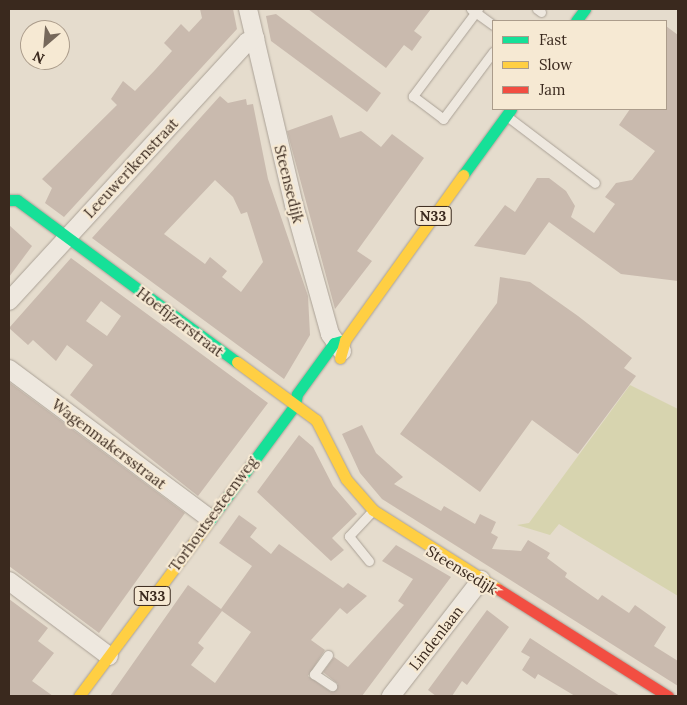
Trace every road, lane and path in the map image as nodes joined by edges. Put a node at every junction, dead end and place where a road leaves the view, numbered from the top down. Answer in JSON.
{"nodes":[{"id":1,"x":248,"y":9,"type":"edge"},
{"id":2,"x":585,"y":9,"type":"edge"},
{"id":3,"x":475,"y":10,"type":"edge"},
{"id":4,"x":577,"y":20,"type":"edge"},
{"id":5,"x":492,"y":24,"type":"edge"},
{"id":6,"x":255,"y":39,"type":"junction"},
{"id":7,"x":492,"y":53,"type":"edge"},
{"id":8,"x":509,"y":112,"type":"edge"},
{"id":9,"x":595,"y":183,"type":"dead end"},
{"id":10,"x":9,"y":200,"type":"edge"},
{"id":11,"x":66,"y":238,"type":"junction"},
{"id":12,"x":9,"y":301,"type":"edge"},
{"id":13,"x":341,"y":345,"type":"junction"},
{"id":14,"x":9,"y":369,"type":"edge"},
{"id":15,"x":295,"y":405,"type":"junction"},
{"id":16,"x":373,"y":510,"type":"junction"},
{"id":17,"x":210,"y":518,"type":"junction"},
{"id":18,"x":369,"y":561,"type":"dead end"},
{"id":19,"x":481,"y":580,"type":"junction"},
{"id":20,"x":9,"y":581,"type":"edge"},
{"id":21,"x":328,"y":655,"type":"dead end"},
{"id":22,"x":109,"y":656,"type":"junction"},
{"id":23,"x":332,"y":686,"type":"dead end"},
{"id":24,"x":79,"y":696,"type":"edge"},
{"id":25,"x":391,"y":696,"type":"edge"},
{"id":26,"x":668,"y":696,"type":"edge"}],
"edges":[{"from":1,"to":6,"type":"street","name":"Steensedijk"},
{"from":2,"to":4,"type":"street"},
{"from":3,"to":5,"type":"lane"},
{"from":3,"to":7,"type":"lane"},
{"from":6,"to":11,"type":"street","name":"Leeuwerikenstraat"},
{"from":6,"to":13,"type":"street","name":"Steensedijk"},
{"from":8,"to":9,"type":"lane"},
{"from":8,"to":13,"type":"street","name":"Torhoutsesteenweg","number":"N33"},
{"from":10,"to":11,"type":"street","name":"Hoefijzerstraat"},
{"from":11,"to":12,"type":"street","name":"Leeuwerikenstraat"},
{"from":11,"to":15,"type":"street","name":"Hoefijzerstraat"},
{"from":13,"to":15,"type":"street","name":"Torhoutsesteenweg","number":"N33"},
{"from":14,"to":17,"type":"street","name":"Wagenmakersstraat"},
{"from":15,"to":16,"type":"street","name":"Steensedijk"},
{"from":15,"to":17,"type":"street","name":"Torhoutsesteenweg","number":"N33"},
{"from":16,"to":18,"type":"lane"},
{"from":16,"to":19,"type":"street","name":"Steensedijk"},
{"from":17,"to":22,"type":"street","name":"Torhoutsesteenweg","number":"N33"},
{"from":19,"to":25,"type":"street","name":"Lindenlaan"},
{"from":19,"to":26,"type":"street","name":"Steensedijk"},
{"from":20,"to":22,"type":"street"},
{"from":21,"to":23,"type":"lane"},
{"from":22,"to":24,"type":"street","name":"Torhoutsesteenweg","number":"N33"}]}
